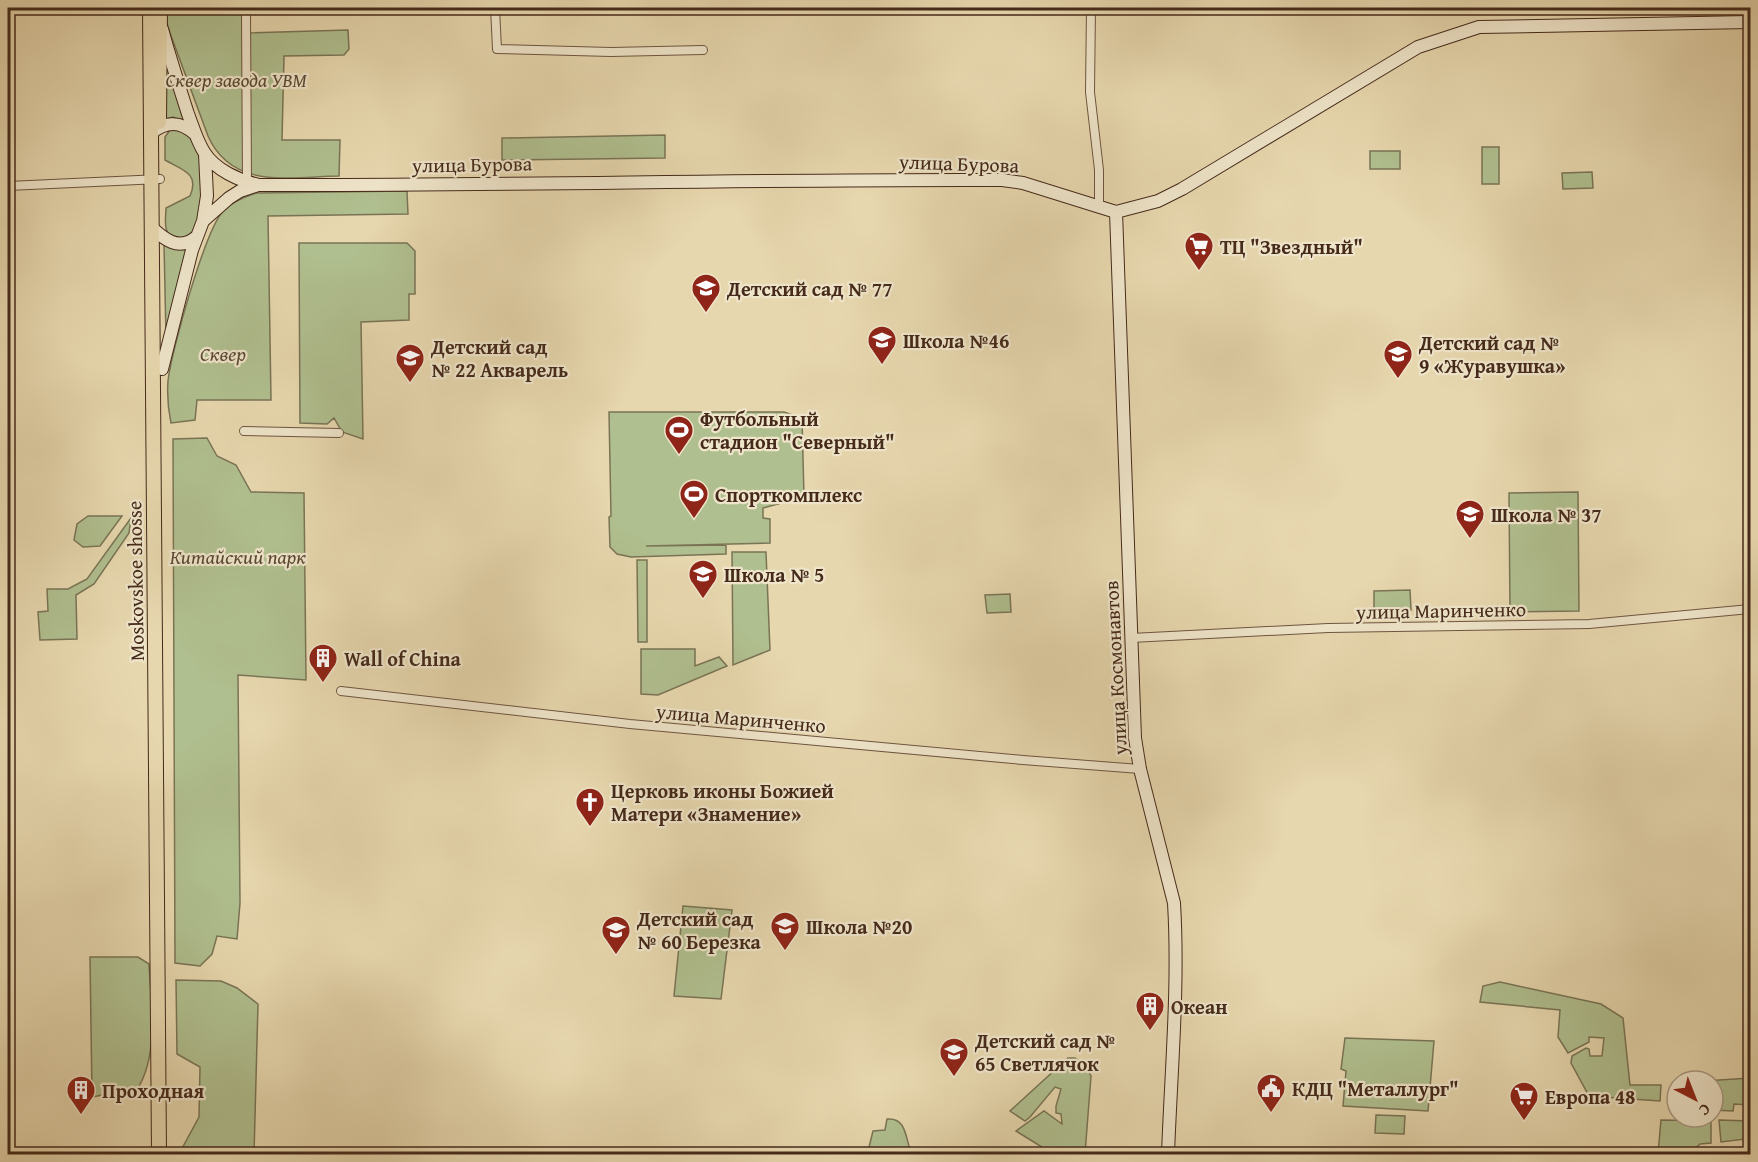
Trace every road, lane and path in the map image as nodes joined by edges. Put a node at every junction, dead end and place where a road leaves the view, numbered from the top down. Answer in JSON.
{"nodes":[{"id":1,"x":150,"y":8,"type":"edge"},
{"id":2,"x":160,"y":8,"type":"edge"},
{"id":3,"x":495,"y":8,"type":"edge"},
{"id":4,"x":1092,"y":8,"type":"edge"},
{"id":5,"x":246,"y":14,"type":"dead end"},
{"id":6,"x":160,"y":22,"type":"junction"},
{"id":7,"x":1750,"y":22,"type":"edge"},
{"id":8,"x":703,"y":50,"type":"dead end"},
{"id":9,"x":155,"y":130,"type":"junction"},
{"id":10,"x":195,"y":134,"type":"junction"},
{"id":11,"x":205,"y":154,"type":"junction"},
{"id":12,"x":155,"y":179,"type":"junction"},
{"id":13,"x":253,"y":184,"type":"junction"},
{"id":14,"x":8,"y":186,"type":"edge"},
{"id":15,"x":1100,"y":207,"type":"junction"},
{"id":16,"x":1116,"y":212,"type":"junction"},
{"id":17,"x":203,"y":221,"type":"junction"},
{"id":18,"x":155,"y":231,"type":"junction"},
{"id":19,"x":195,"y":238,"type":"junction"},
{"id":20,"x":162,"y":369,"type":"junction"},
{"id":21,"x":244,"y":431,"type":"dead end"},
{"id":22,"x":339,"y":433,"type":"dead end"},
{"id":23,"x":1750,"y":609,"type":"edge"},
{"id":24,"x":1131,"y":638,"type":"junction"},
{"id":25,"x":341,"y":692,"type":"dead end"},
{"id":26,"x":1140,"y":769,"type":"junction"},
{"id":27,"x":159,"y":1155,"type":"edge"},
{"id":28,"x":167,"y":1155,"type":"edge"},
{"id":29,"x":1168,"y":1155,"type":"edge"}],
"edges":[{"from":1,"to":9,"type":"main road","name":"Moskovskoe shosse"},
{"from":2,"to":6,"type":"main road","name":"Moskovskoe shosse"},
{"from":3,"to":8,"type":"street"},
{"from":4,"to":15,"type":"street"},
{"from":5,"to":13,"type":"street"},
{"from":6,"to":9,"type":"main road","name":"Moskovskoe shosse"},
{"from":6,"to":10,"type":"main road"},
{"from":7,"to":16,"type":"main road"},
{"from":9,"to":10,"type":"main road"},
{"from":9,"to":12,"type":"main road","name":"Moskovskoe shosse"},
{"from":10,"to":11,"type":"main road"},
{"from":11,"to":13,"type":"main road"},
{"from":11,"to":17,"type":"main road"},
{"from":12,"to":14,"type":"street"},
{"from":12,"to":18,"type":"main road","name":"Moskovskoe shosse"},
{"from":13,"to":15,"type":"main road","name":"улица Бурова"},
{"from":13,"to":17,"type":"main road"},
{"from":15,"to":16,"type":"main road","name":"улица Бурова"},
{"from":16,"to":24,"type":"main road","name":"улица Космонавтов"},
{"from":17,"to":19,"type":"main road"},
{"from":18,"to":19,"type":"main road"},
{"from":18,"to":20,"type":"main road","name":"Moskovskoe shosse"},
{"from":18,"to":27,"type":"main road","name":"Moskovskoe shosse"},
{"from":19,"to":20,"type":"main road"},
{"from":20,"to":28,"type":"main road","name":"Moskovskoe shosse"},
{"from":21,"to":22,"type":"street"},
{"from":23,"to":24,"type":"street","name":"улица Маринченко"},
{"from":24,"to":26,"type":"main road","name":"улица Космонавтов"},
{"from":25,"to":26,"type":"street","name":"улица Маринченко"},
{"from":26,"to":29,"type":"main road","name":"улица Космонавтов"}]}
